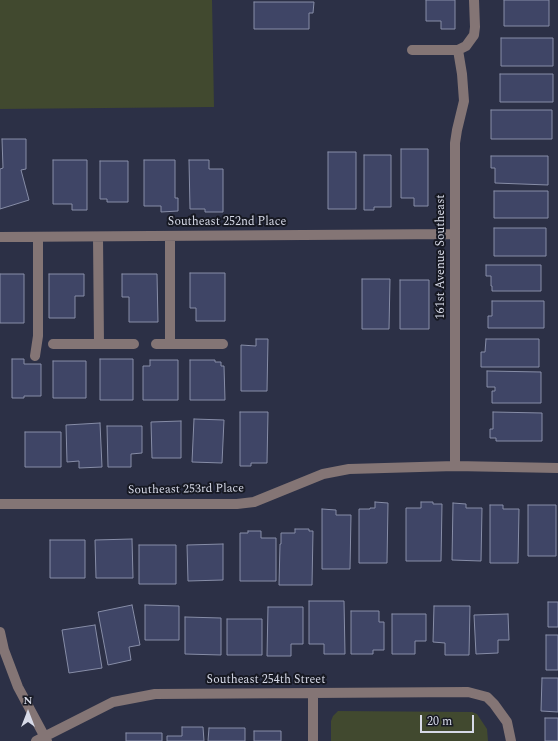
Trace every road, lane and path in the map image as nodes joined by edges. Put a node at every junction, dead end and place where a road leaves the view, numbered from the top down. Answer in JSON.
{"nodes":[{"id":1,"x":474,"y":0,"type":"edge"},
{"id":2,"x":412,"y":50,"type":"dead end"},
{"id":3,"x":458,"y":50,"type":"junction"},
{"id":4,"x":455,"y":234,"type":"junction"},
{"id":5,"x":170,"y":236,"type":"junction"},
{"id":6,"x":0,"y":237,"type":"edge"},
{"id":7,"x":38,"y":237,"type":"junction"},
{"id":8,"x":98,"y":237,"type":"junction"},
{"id":9,"x":53,"y":344,"type":"dead end"},
{"id":10,"x":99,"y":344,"type":"junction"},
{"id":11,"x":134,"y":344,"type":"dead end"},
{"id":12,"x":156,"y":344,"type":"dead end"},
{"id":13,"x":170,"y":344,"type":"junction"},
{"id":14,"x":223,"y":344,"type":"dead end"},
{"id":15,"x":35,"y":356,"type":"dead end"},
{"id":16,"x":455,"y":466,"type":"junction"},
{"id":17,"x":558,"y":468,"type":"edge"},
{"id":18,"x":0,"y":504,"type":"edge"},
{"id":19,"x":0,"y":632,"type":"edge"},
{"id":20,"x":313,"y":694,"type":"junction"},
{"id":21,"x":42,"y":740,"type":"edge"},
{"id":22,"x":313,"y":741,"type":"edge"},
{"id":23,"x":511,"y":741,"type":"edge"}],
"edges":[{"from":1,"to":3,"type":"street"},
{"from":2,"to":3,"type":"street"},
{"from":3,"to":4,"type":"street","name":"161st Avenue Southeast"},
{"from":4,"to":5,"type":"street","name":"Southeast 252nd Place"},
{"from":4,"to":16,"type":"street","name":"161st Avenue Southeast"},
{"from":5,"to":8,"type":"street","name":"Southeast 252nd Place"},
{"from":5,"to":13,"type":"street"},
{"from":6,"to":7,"type":"street","name":"Southeast 252nd Place"},
{"from":7,"to":8,"type":"street","name":"Southeast 252nd Place"},
{"from":7,"to":15,"type":"street"},
{"from":8,"to":10,"type":"street"},
{"from":9,"to":10,"type":"street"},
{"from":10,"to":11,"type":"street"},
{"from":12,"to":13,"type":"street"},
{"from":13,"to":14,"type":"street"},
{"from":16,"to":17,"type":"street","name":"Southeast 253rd Place"},
{"from":16,"to":18,"type":"street","name":"Southeast 253rd Place"},
{"from":19,"to":21,"type":"street"},
{"from":20,"to":21,"type":"street","name":"Southeast 254th Street"},
{"from":20,"to":22,"type":"street"},
{"from":20,"to":23,"type":"street","name":"Southeast 254th Street"}]}
